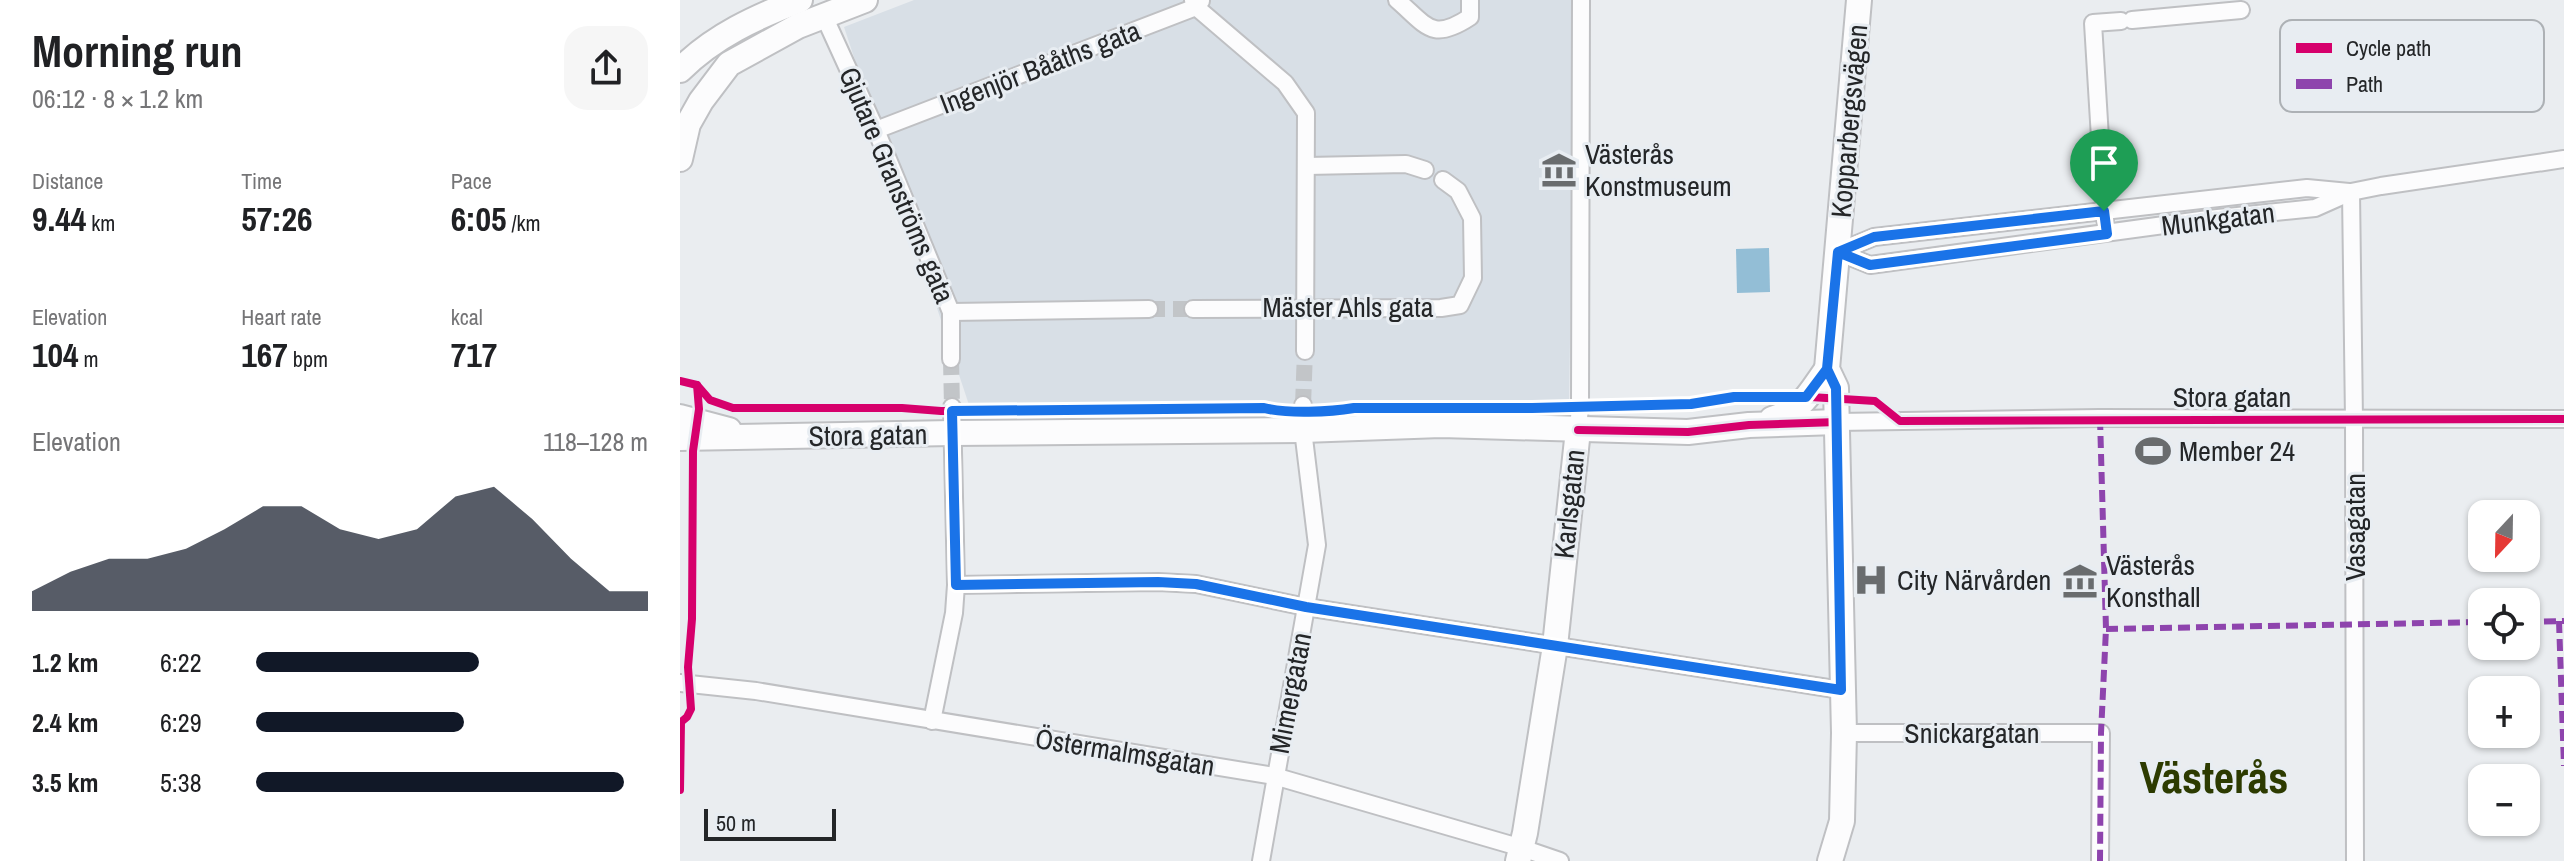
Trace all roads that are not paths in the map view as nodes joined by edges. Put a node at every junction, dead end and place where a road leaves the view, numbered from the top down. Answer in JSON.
{"nodes":[{"id":1,"x":800,"y":0,"type":"edge"},
{"id":2,"x":865,"y":0,"type":"edge"},
{"id":3,"x":1397,"y":0,"type":"edge"},
{"id":4,"x":1470,"y":0,"type":"edge"},
{"id":5,"x":1581,"y":0,"type":"edge"},
{"id":6,"x":1859,"y":0,"type":"edge"},
{"id":7,"x":1197,"y":2,"type":"edge"},
{"id":8,"x":821,"y":8,"type":"edge"},
{"id":9,"x":2241,"y":10,"type":"dead end"},
{"id":10,"x":680,"y":70,"type":"edge"},
{"id":11,"x":876,"y":130,"type":"junction"},
{"id":12,"x":680,"y":159,"type":"edge"},
{"id":13,"x":2564,"y":159,"type":"edge"},
{"id":14,"x":1307,"y":166,"type":"junction"},
{"id":15,"x":1425,"y":170,"type":"dead end"},
{"id":16,"x":1443,"y":180,"type":"dead end"},
{"id":17,"x":2351,"y":192,"type":"junction"},
{"id":18,"x":2104,"y":211,"type":"junction"},
{"id":19,"x":2107,"y":234,"type":"junction"},
{"id":20,"x":1838,"y":252,"type":"junction"},
{"id":21,"x":1306,"y":307,"type":"junction"},
{"id":22,"x":1149,"y":309,"type":"tunnel mouth"},
{"id":23,"x":1193,"y":309,"type":"tunnel mouth"},
{"id":24,"x":951,"y":312,"type":"junction"},
{"id":25,"x":1305,"y":351,"type":"tunnel mouth"},
{"id":26,"x":951,"y":359,"type":"tunnel mouth"},
{"id":27,"x":1827,"y":369,"type":"junction"},
{"id":28,"x":1303,"y":405,"type":"tunnel mouth"},
{"id":29,"x":952,"y":407,"type":"tunnel mouth"},
{"id":30,"x":680,"y":417,"type":"edge"},
{"id":31,"x":2564,"y":419,"type":"edge"},
{"id":32,"x":2354,"y":420,"type":"junction"},
{"id":33,"x":1837,"y":422,"type":"junction"},
{"id":34,"x":1749,"y":425,"type":"junction"},
{"id":35,"x":1303,"y":430,"type":"junction"},
{"id":36,"x":1578,"y":430,"type":"junction"},
{"id":37,"x":952,"y":433,"type":"junction"},
{"id":38,"x":754,"y":437,"type":"junction"},
{"id":39,"x":680,"y":438,"type":"edge"},
{"id":40,"x":956,"y":585,"type":"junction"},
{"id":41,"x":1306,"y":607,"type":"junction"},
{"id":42,"x":1555,"y":646,"type":"junction"},
{"id":43,"x":680,"y":683,"type":"edge"},
{"id":44,"x":1841,"y":690,"type":"junction"},
{"id":45,"x":932,"y":721,"type":"junction"},
{"id":46,"x":1844,"y":733,"type":"junction"},
{"id":47,"x":1274,"y":776,"type":"junction"},
{"id":48,"x":1520,"y":854,"type":"edge"},
{"id":49,"x":1261,"y":861,"type":"edge"},
{"id":50,"x":1560,"y":861,"type":"edge"},
{"id":51,"x":1830,"y":861,"type":"edge"},
{"id":52,"x":2100,"y":861,"type":"edge"},
{"id":53,"x":2355,"y":861,"type":"edge"}],
"edges":[{"from":1,"to":10,"type":"street"},
{"from":2,"to":8,"type":"street"},
{"from":3,"to":4,"type":"street"},
{"from":5,"to":36,"type":"street","name":"Karlsgatan"},
{"from":6,"to":20,"type":"street","name":"Kopparbergsvägen"},
{"from":7,"to":11,"type":"street","name":"Ingenjör Bååths gata"},
{"from":7,"to":14,"type":"street"},
{"from":8,"to":11,"type":"street","name":"Gjutare Granströms gata"},
{"from":8,"to":12,"type":"street"},
{"from":9,"to":18,"type":"street"},
{"from":11,"to":24,"type":"street","name":"Gjutare Granströms gata"},
{"from":13,"to":17,"type":"street","name":"Munkgatan"},
{"from":14,"to":15,"type":"street"},
{"from":14,"to":21,"type":"street"},
{"from":16,"to":21,"type":"street","name":"Mäster Ahls gata"},
{"from":17,"to":18,"type":"street","name":"Munkgatan"},
{"from":17,"to":19,"type":"street","name":"Munkgatan"},
{"from":17,"to":32,"type":"street","name":"Vasagatan"},
{"from":18,"to":19,"type":"street"},
{"from":18,"to":20,"type":"street","name":"Munkgatan"},
{"from":19,"to":20,"type":"street","name":"Munkgatan"},
{"from":20,"to":27,"type":"street","name":"Kopparbergsvägen"},
{"from":21,"to":23,"type":"street","name":"Mäster Ahls gata"},
{"from":21,"to":25,"type":"street"},
{"from":22,"to":24,"type":"street"},
{"from":24,"to":26,"type":"street","name":"Gjutare Granströms gata"},
{"from":27,"to":33,"type":"street","name":"Kopparbergsvägen"},
{"from":27,"to":34,"type":"street"},
{"from":28,"to":35,"type":"street","name":"Mimergatan"},
{"from":29,"to":37,"type":"street"},
{"from":30,"to":38,"type":"street","name":"Stora gatan"},
{"from":31,"to":32,"type":"street","name":"Stora gatan"},
{"from":32,"to":33,"type":"street","name":"Stora gatan"},
{"from":32,"to":53,"type":"street","name":"Vasagatan"},
{"from":33,"to":34,"type":"street","name":"Stora gatan"},
{"from":33,"to":44,"type":"street","name":"Kopparbergsvägen"},
{"from":34,"to":36,"type":"street","name":"Stora gatan"},
{"from":35,"to":36,"type":"street","name":"Stora gatan"},
{"from":35,"to":37,"type":"street","name":"Stora gatan"},
{"from":35,"to":41,"type":"street","name":"Mimergatan"},
{"from":36,"to":42,"type":"street","name":"Karlsgatan"},
{"from":37,"to":38,"type":"street","name":"Stora gatan"},
{"from":37,"to":40,"type":"street"},
{"from":38,"to":39,"type":"street","name":"Stora gatan"},
{"from":40,"to":41,"type":"street"},
{"from":40,"to":45,"type":"street"},
{"from":41,"to":42,"type":"street"},
{"from":41,"to":47,"type":"street","name":"Mimergatan"},
{"from":42,"to":44,"type":"street"},
{"from":42,"to":48,"type":"street","name":"Karlsgatan"},
{"from":43,"to":45,"type":"street","name":"Östermalmsgatan"},
{"from":44,"to":46,"type":"street","name":"Kopparbergsvägen"},
{"from":45,"to":47,"type":"street","name":"Östermalmsgatan"},
{"from":46,"to":51,"type":"street","name":"Kopparbergsvägen"},
{"from":46,"to":52,"type":"street","name":"Snickargatan"},
{"from":47,"to":48,"type":"street","name":"Östermalmsgatan"},
{"from":47,"to":49,"type":"street","name":"Mimergatan"},
{"from":48,"to":50,"type":"street","name":"Östermalmsgatan"}]}
